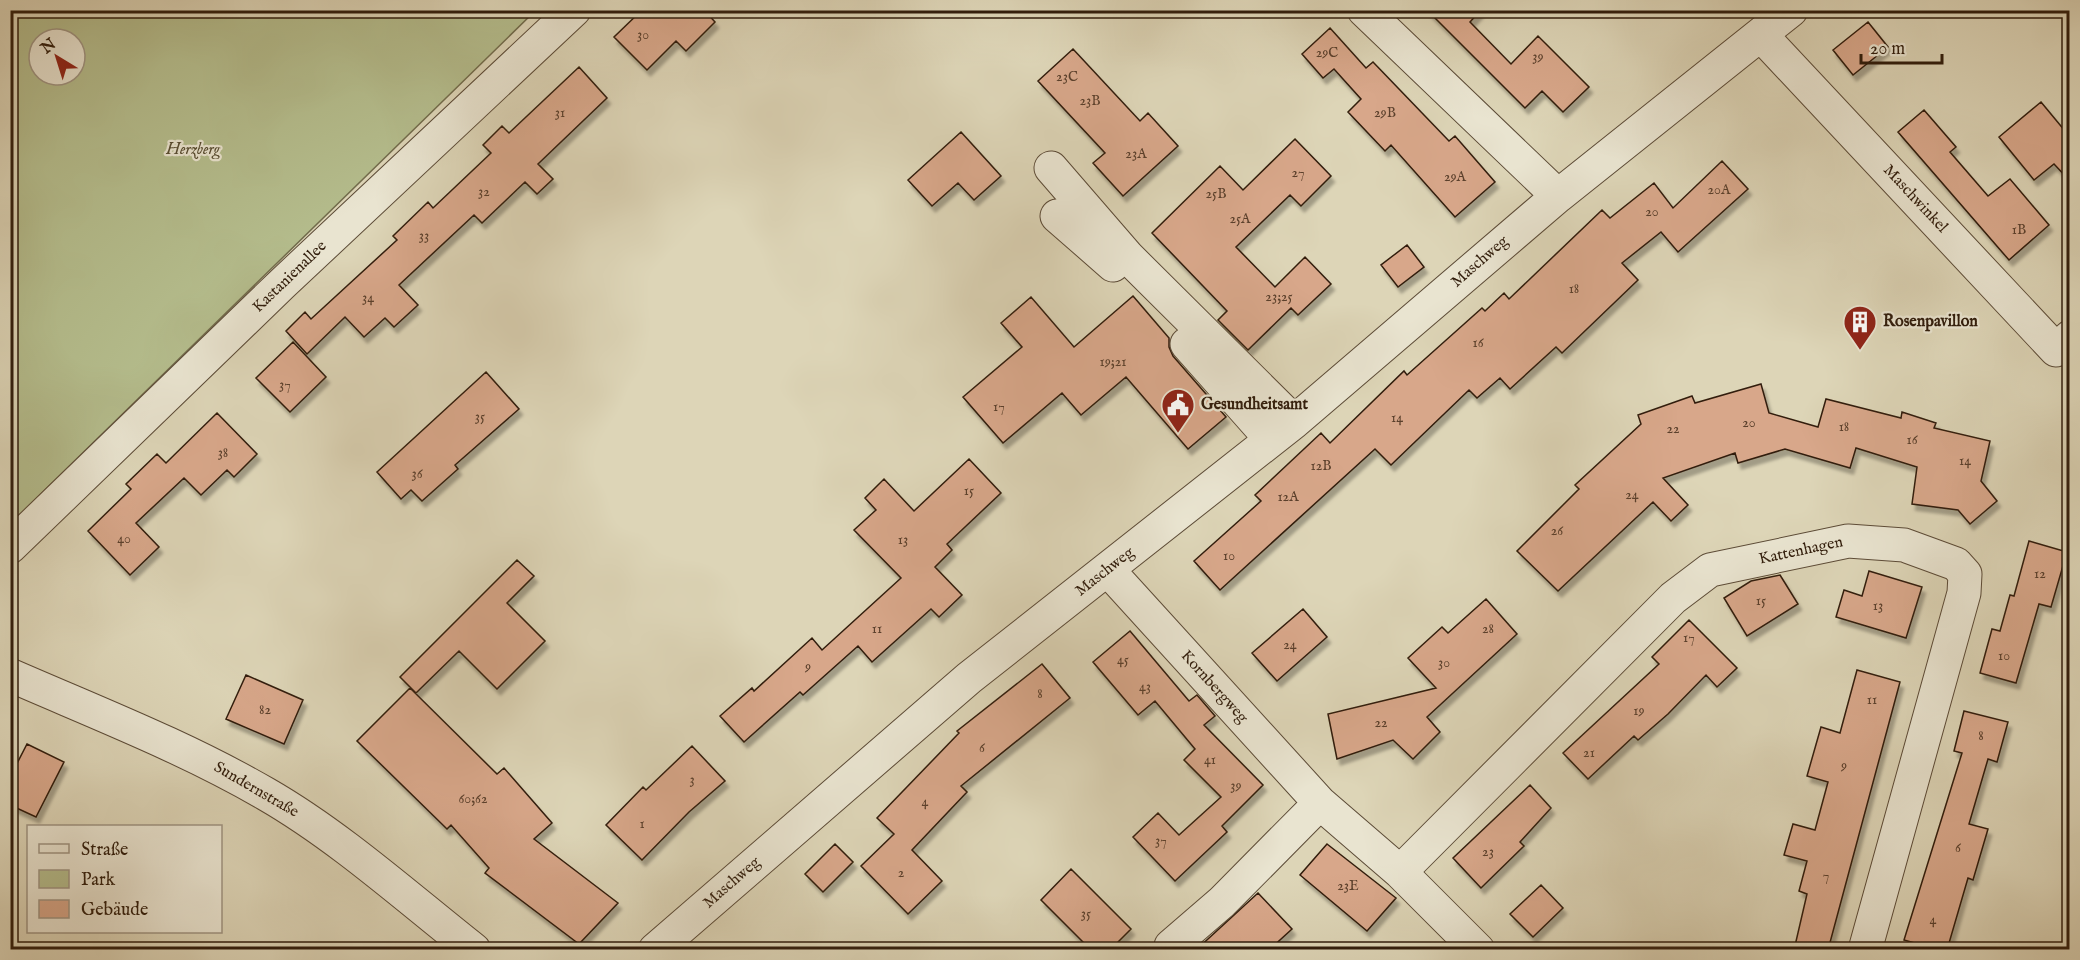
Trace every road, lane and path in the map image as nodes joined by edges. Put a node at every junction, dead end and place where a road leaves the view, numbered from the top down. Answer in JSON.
{"nodes":[{"id":1,"x":574,"y":10,"type":"edge"},
{"id":2,"x":1364,"y":10,"type":"edge"},
{"id":3,"x":1791,"y":10,"type":"edge"},
{"id":4,"x":1761,"y":35,"type":"junction"},
{"id":5,"x":1051,"y":168,"type":"dead end"},
{"id":6,"x":1557,"y":196,"type":"junction"},
{"id":7,"x":1057,"y":216,"type":"dead end"},
{"id":8,"x":2070,"y":337,"type":"edge"},
{"id":9,"x":1282,"y":430,"type":"junction"},
{"id":10,"x":10,"y":547,"type":"edge"},
{"id":11,"x":1108,"y":570,"type":"junction"},
{"id":12,"x":10,"y":675,"type":"edge"},
{"id":13,"x":1320,"y":803,"type":"junction"},
{"id":14,"x":1400,"y":872,"type":"junction"},
{"id":15,"x":1171,"y":948,"type":"edge"},
{"id":16,"x":474,"y":950,"type":"edge"},
{"id":17,"x":655,"y":950,"type":"edge"},
{"id":18,"x":1478,"y":950,"type":"edge"},
{"id":19,"x":1864,"y":950,"type":"edge"}],
"edges":[{"from":1,"to":10,"type":"street","name":"Kastanienallee"},
{"from":2,"to":6,"type":"street"},
{"from":3,"to":4,"type":"street","name":"Maschweg"},
{"from":4,"to":6,"type":"street","name":"Maschweg"},
{"from":4,"to":8,"type":"street","name":"Maschwinkel"},
{"from":5,"to":9,"type":"street"},
{"from":6,"to":9,"type":"street","name":"Maschweg"},
{"from":7,"to":9,"type":"street"},
{"from":9,"to":11,"type":"street","name":"Maschweg"},
{"from":11,"to":13,"type":"street","name":"Kornbergweg"},
{"from":11,"to":17,"type":"street","name":"Maschweg"},
{"from":12,"to":16,"type":"street","name":"Sundernstraße"},
{"from":13,"to":14,"type":"street","name":"Kornbergweg"},
{"from":13,"to":15,"type":"street"},
{"from":14,"to":18,"type":"street","name":"Kornbergweg"},
{"from":14,"to":19,"type":"street","name":"Kattenhagen"}]}
